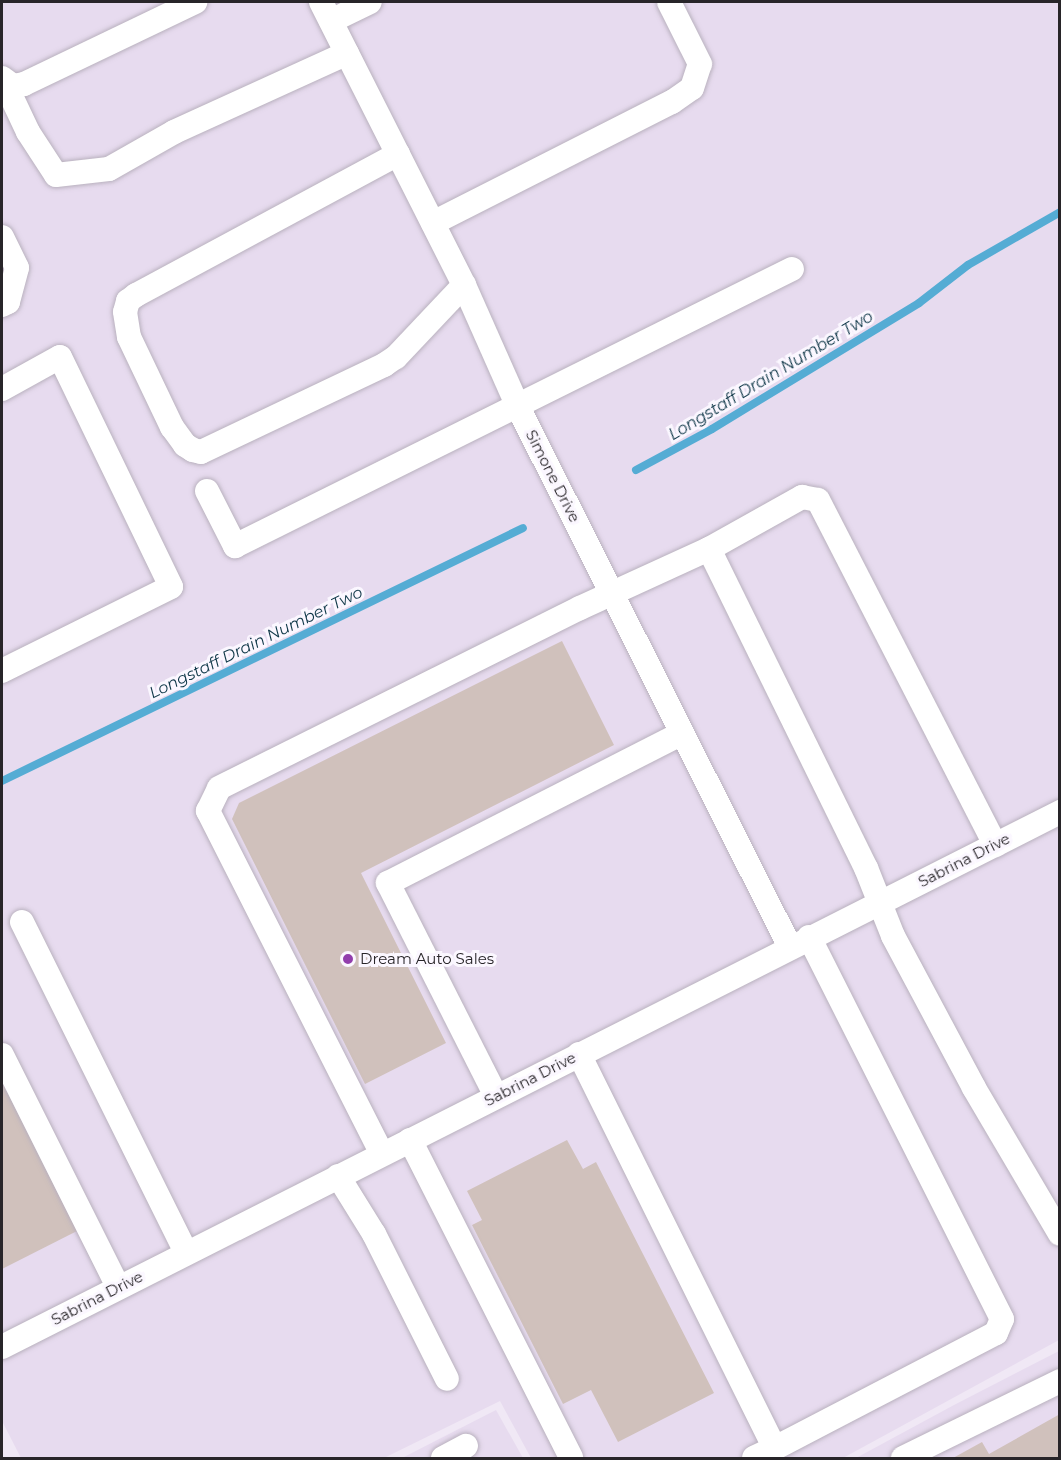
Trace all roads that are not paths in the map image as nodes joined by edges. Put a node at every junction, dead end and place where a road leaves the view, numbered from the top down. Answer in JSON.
{"nodes":[{"id":1,"x":195,"y":2,"type":"edge"},
{"id":2,"x":370,"y":2,"type":"edge"},
{"id":3,"x":669,"y":2,"type":"edge"},
{"id":4,"x":326,"y":11,"type":"edge"},
{"id":5,"x":347,"y":53,"type":"junction"},
{"id":6,"x":3,"y":79,"type":"edge"},
{"id":7,"x":398,"y":154,"type":"junction"},
{"id":8,"x":433,"y":223,"type":"junction"},
{"id":9,"x":2,"y":237,"type":"edge"},
{"id":10,"x":792,"y":269,"type":"dead end"},
{"id":11,"x":464,"y":285,"type":"junction"},
{"id":12,"x":2,"y":305,"type":"edge"},
{"id":13,"x":2,"y":389,"type":"edge"},
{"id":14,"x":518,"y":407,"type":"junction"},
{"id":15,"x":207,"y":490,"type":"dead end"},
{"id":16,"x":709,"y":549,"type":"junction"},
{"id":17,"x":612,"y":594,"type":"junction"},
{"id":18,"x":2,"y":671,"type":"edge"},
{"id":19,"x":682,"y":733,"type":"junction"},
{"id":20,"x":1059,"y":812,"type":"edge"},
{"id":21,"x":995,"y":845,"type":"junction"},
{"id":22,"x":880,"y":903,"type":"junction"},
{"id":23,"x":22,"y":922,"type":"dead end"},
{"id":24,"x":800,"y":942,"type":"junction"},
{"id":25,"x":579,"y":1054,"type":"junction"},
{"id":26,"x":2,"y":1055,"type":"edge"},
{"id":27,"x":496,"y":1096,"type":"junction"},
{"id":28,"x":410,"y":1140,"type":"junction"},
{"id":29,"x":382,"y":1154,"type":"junction"},
{"id":30,"x":338,"y":1176,"type":"junction"},
{"id":31,"x":1059,"y":1234,"type":"edge"},
{"id":32,"x":186,"y":1253,"type":"junction"},
{"id":33,"x":118,"y":1287,"type":"junction"},
{"id":34,"x":2,"y":1347,"type":"edge"},
{"id":35,"x":447,"y":1379,"type":"dead end"},
{"id":36,"x":1059,"y":1381,"type":"edge"},
{"id":37,"x":466,"y":1446,"type":"dead end"},
{"id":38,"x":764,"y":1453,"type":"edge"},
{"id":39,"x":443,"y":1458,"type":"edge"},
{"id":40,"x":571,"y":1458,"type":"edge"},
{"id":41,"x":903,"y":1458,"type":"edge"}],
"edges":[{"from":1,"to":6,"type":"street"},
{"from":2,"to":4,"type":"street"},
{"from":3,"to":8,"type":"street"},
{"from":4,"to":5,"type":"street","name":"Simone Drive"},
{"from":5,"to":6,"type":"street"},
{"from":5,"to":7,"type":"street","name":"Simone Drive"},
{"from":7,"to":8,"type":"street","name":"Simone Drive"},
{"from":7,"to":11,"type":"street"},
{"from":8,"to":11,"type":"street","name":"Simone Drive"},
{"from":9,"to":12,"type":"street"},
{"from":10,"to":14,"type":"street"},
{"from":11,"to":14,"type":"street","name":"Simone Drive"},
{"from":13,"to":18,"type":"street"},
{"from":14,"to":15,"type":"street"},
{"from":14,"to":17,"type":"street","name":"Simone Drive"},
{"from":16,"to":17,"type":"street"},
{"from":16,"to":21,"type":"street"},
{"from":16,"to":22,"type":"street"},
{"from":17,"to":19,"type":"street","name":"Simone Drive"},
{"from":17,"to":29,"type":"street"},
{"from":19,"to":24,"type":"street","name":"Simone Drive"},
{"from":19,"to":27,"type":"street"},
{"from":20,"to":21,"type":"street","name":"Sabrina Drive"},
{"from":21,"to":22,"type":"street","name":"Sabrina Drive"},
{"from":22,"to":24,"type":"street","name":"Sabrina Drive"},
{"from":22,"to":31,"type":"street"},
{"from":23,"to":32,"type":"street"},
{"from":24,"to":25,"type":"street","name":"Sabrina Drive"},
{"from":24,"to":38,"type":"street","name":"Simone Drive"},
{"from":25,"to":27,"type":"street","name":"Sabrina Drive"},
{"from":25,"to":38,"type":"street"},
{"from":26,"to":33,"type":"street"},
{"from":27,"to":28,"type":"street","name":"Sabrina Drive"},
{"from":28,"to":29,"type":"street","name":"Sabrina Drive"},
{"from":28,"to":40,"type":"street"},
{"from":29,"to":30,"type":"street","name":"Sabrina Drive"},
{"from":30,"to":32,"type":"street","name":"Sabrina Drive"},
{"from":30,"to":35,"type":"street"},
{"from":32,"to":33,"type":"street","name":"Sabrina Drive"},
{"from":33,"to":34,"type":"street","name":"Sabrina Drive"},
{"from":36,"to":41,"type":"street"},
{"from":37,"to":39,"type":"street"}]}
